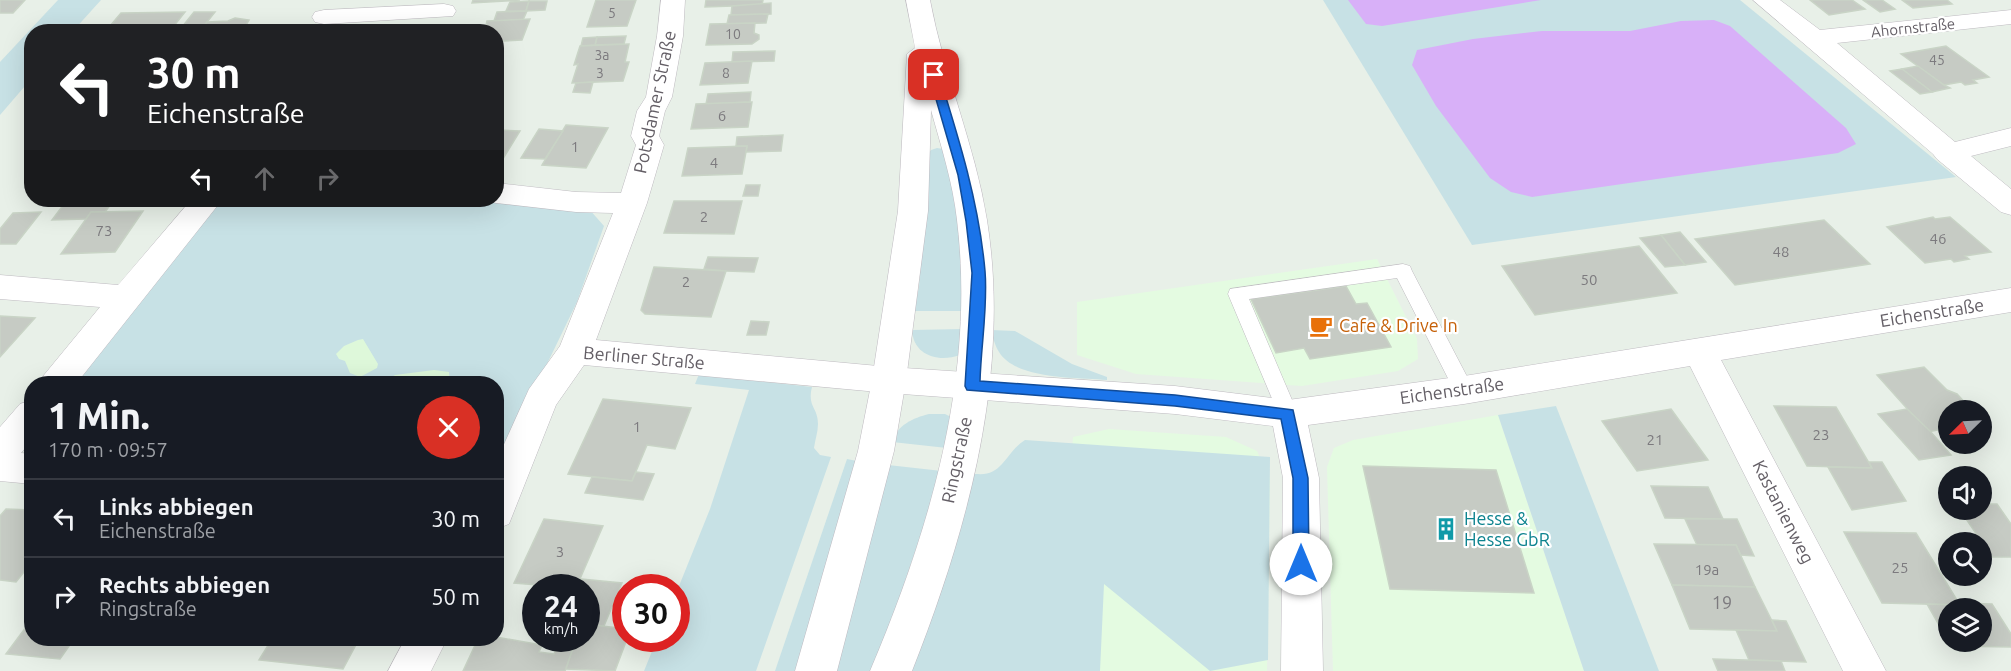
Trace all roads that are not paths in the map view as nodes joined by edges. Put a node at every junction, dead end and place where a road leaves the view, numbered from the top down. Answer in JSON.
{"nodes":[{"id":1,"x":673,"y":0,"type":"edge"},
{"id":2,"x":1765,"y":0,"type":"edge"},
{"id":3,"x":444,"y":11,"type":"dead end"},
{"id":4,"x":325,"y":16,"type":"edge"},
{"id":5,"x":920,"y":16,"type":"edge"},
{"id":6,"x":2011,"y":17,"type":"edge"},
{"id":7,"x":1815,"y":38,"type":"junction"},
{"id":8,"x":2011,"y":137,"type":"edge"},
{"id":9,"x":1947,"y":153,"type":"junction"},
{"id":10,"x":504,"y":194,"type":"edge"},
{"id":11,"x":632,"y":203,"type":"junction"},
{"id":12,"x":2011,"y":205,"type":"edge"},
{"id":13,"x":201,"y":207,"type":"edge"},
{"id":14,"x":0,"y":287,"type":"edge"},
{"id":15,"x":126,"y":297,"type":"junction"},
{"id":16,"x":2011,"y":300,"type":"edge"},
{"id":17,"x":575,"y":351,"type":"junction"},
{"id":18,"x":1700,"y":352,"type":"junction"},
{"id":19,"x":62,"y":376,"type":"edge"},
{"id":20,"x":889,"y":380,"type":"junction"},
{"id":21,"x":972,"y":386,"type":"junction"},
{"id":22,"x":1464,"y":390,"type":"junction"},
{"id":23,"x":1288,"y":414,"type":"junction"},
{"id":24,"x":24,"y":424,"type":"edge"},
{"id":25,"x":0,"y":453,"type":"edge"},
{"id":26,"x":0,"y":466,"type":"edge"},
{"id":27,"x":24,"y":468,"type":"edge"},
{"id":28,"x":504,"y":491,"type":"edge"},
{"id":29,"x":423,"y":646,"type":"edge"},
{"id":30,"x":409,"y":671,"type":"edge"},
{"id":31,"x":816,"y":671,"type":"edge"},
{"id":32,"x":891,"y":671,"type":"edge"},
{"id":33,"x":1302,"y":671,"type":"edge"},
{"id":34,"x":1865,"y":671,"type":"edge"}],
"edges":[{"from":1,"to":11,"type":"street","name":"Potsdamer Straße"},
{"from":2,"to":7,"type":"street"},
{"from":3,"to":4,"type":"street"},
{"from":5,"to":20,"type":"street","name":"Ringstraße"},
{"from":5,"to":21,"type":"street","name":"Ringstraße"},
{"from":6,"to":7,"type":"street","name":"Ahornstraße"},
{"from":7,"to":9,"type":"street"},
{"from":8,"to":9,"type":"street"},
{"from":9,"to":12,"type":"street"},
{"from":10,"to":11,"type":"street"},
{"from":11,"to":17,"type":"street","name":"Potsdamer Straße"},
{"from":13,"to":15,"type":"street"},
{"from":14,"to":15,"type":"street"},
{"from":15,"to":19,"type":"street"},
{"from":16,"to":18,"type":"street","name":"Eichenstraße"},
{"from":17,"to":20,"type":"street","name":"Berliner Straße"},
{"from":17,"to":28,"type":"street","name":"Berliner Straße"},
{"from":18,"to":22,"type":"street","name":"Eichenstraße"},
{"from":18,"to":34,"type":"street","name":"Kastanienweg"},
{"from":20,"to":21,"type":"street","name":"Eichenstraße"},
{"from":20,"to":31,"type":"street","name":"Ringstraße"},
{"from":21,"to":23,"type":"street","name":"Eichenstraße"},
{"from":21,"to":32,"type":"street","name":"Ringstraße"},
{"from":22,"to":23,"type":"street","name":"Eichenstraße"},
{"from":22,"to":23,"type":"lane"},
{"from":23,"to":33,"type":"street"},
{"from":24,"to":25,"type":"street"},
{"from":26,"to":27,"type":"street"},
{"from":29,"to":30,"type":"street"}]}
